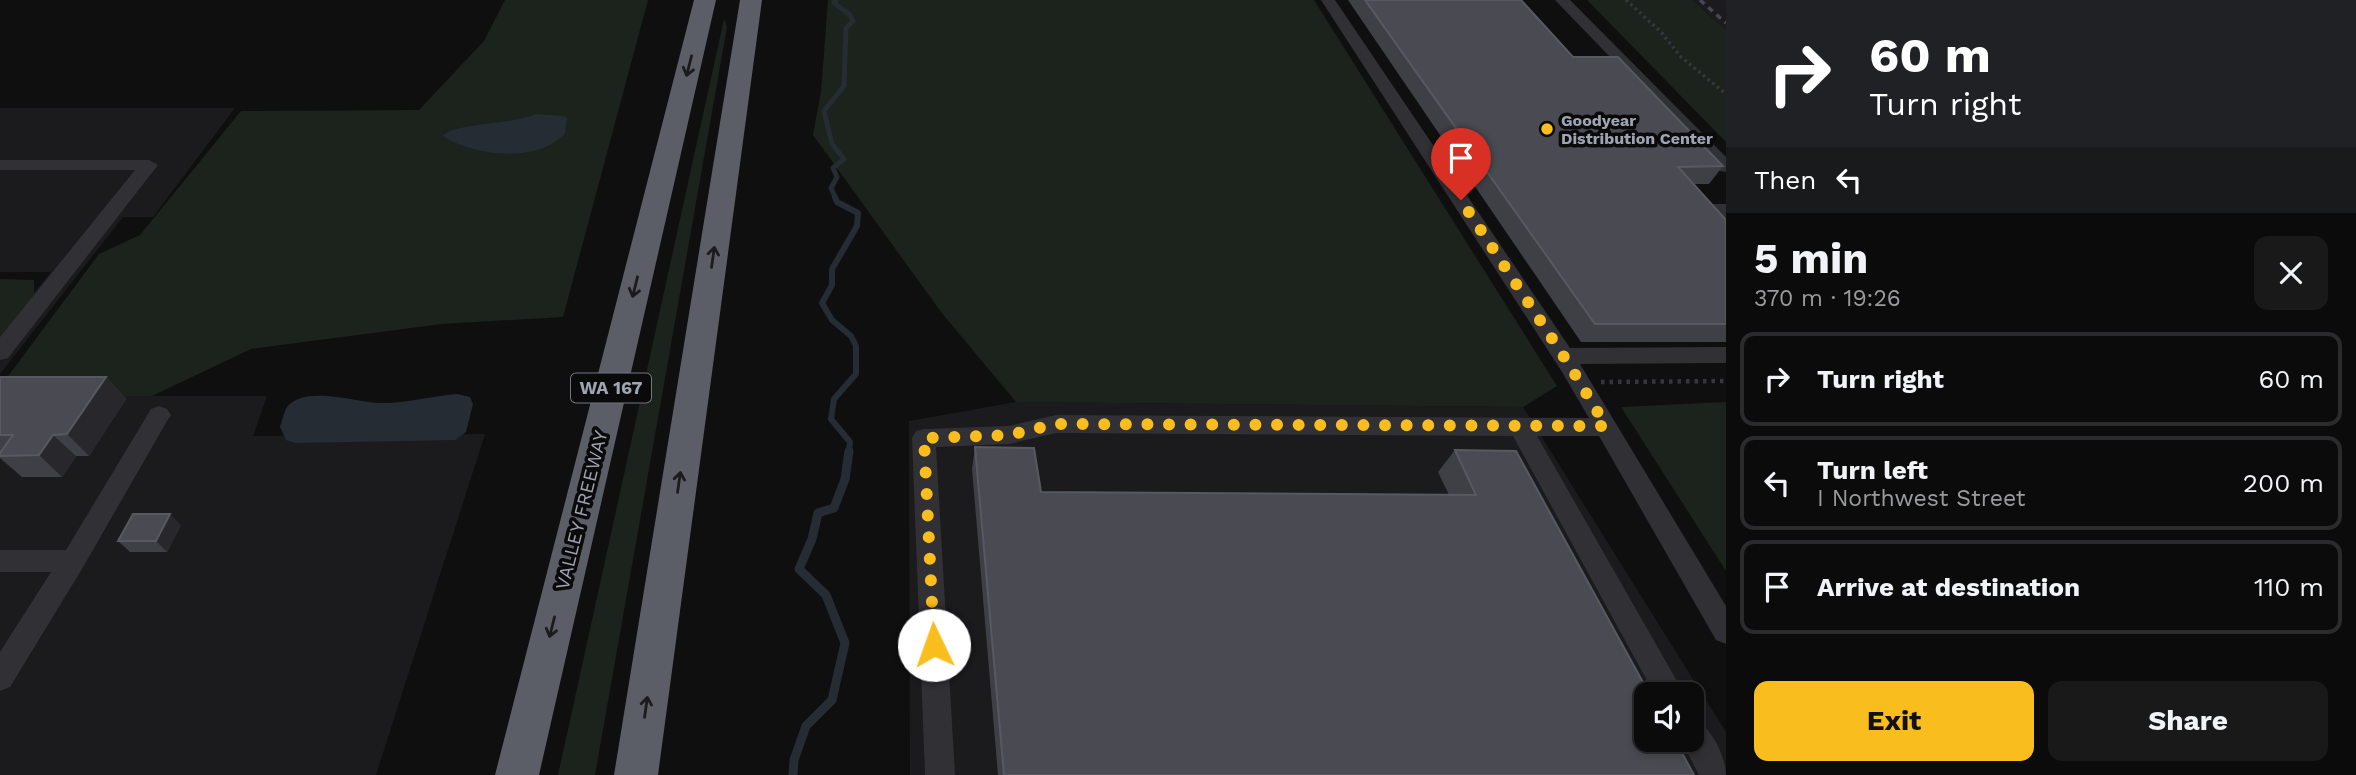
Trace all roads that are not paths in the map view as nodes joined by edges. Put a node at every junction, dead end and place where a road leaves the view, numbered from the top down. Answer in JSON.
{"nodes":[{"id":1,"x":705,"y":0,"type":"edge"},
{"id":2,"x":751,"y":0,"type":"edge"},
{"id":3,"x":1328,"y":0,"type":"edge"},
{"id":4,"x":1562,"y":0,"type":"edge"},
{"id":5,"x":0,"y":165,"type":"edge"},
{"id":6,"x":1726,"y":167,"type":"edge"},
{"id":7,"x":1726,"y":210,"type":"edge"},
{"id":8,"x":1726,"y":224,"type":"edge"},
{"id":9,"x":0,"y":352,"type":"edge"},
{"id":10,"x":1726,"y":355,"type":"edge"},
{"id":11,"x":1564,"y":356,"type":"junction"},
{"id":12,"x":159,"y":415,"type":"dead end"},
{"id":13,"x":1606,"y":426,"type":"junction"},
{"id":14,"x":1520,"y":427,"type":"junction"},
{"id":15,"x":0,"y":561,"type":"edge"},
{"id":16,"x":73,"y":561,"type":"junction"},
{"id":17,"x":1726,"y":631,"type":"edge"},
{"id":18,"x":0,"y":677,"type":"edge"},
{"id":19,"x":1664,"y":682,"type":"edge"},
{"id":20,"x":1704,"y":751,"type":"edge"},
{"id":21,"x":1719,"y":774,"type":"edge"},
{"id":22,"x":517,"y":775,"type":"edge"},
{"id":23,"x":636,"y":775,"type":"edge"},
{"id":24,"x":940,"y":775,"type":"edge"}],
"edges":[{"from":1,"to":22,"type":"highway","name":"VALLEY FREEWAY","number":"WA 167","one_way":true},
{"from":23,"to":2,"type":"highway","one_way":true},
{"from":3,"to":11,"type":"street"},
{"from":4,"to":6,"type":"street"},
{"from":5,"to":9,"type":"street"},
{"from":7,"to":8,"type":"street"},
{"from":10,"to":11,"type":"street"},
{"from":11,"to":13,"type":"street"},
{"from":12,"to":16,"type":"street"},
{"from":13,"to":14,"type":"street"},
{"from":13,"to":17,"type":"street"},
{"from":14,"to":19,"type":"street"},
{"from":14,"to":24,"type":"street"},
{"from":15,"to":16,"type":"street"},
{"from":16,"to":18,"type":"street"},
{"from":20,"to":21,"type":"lane"}]}
